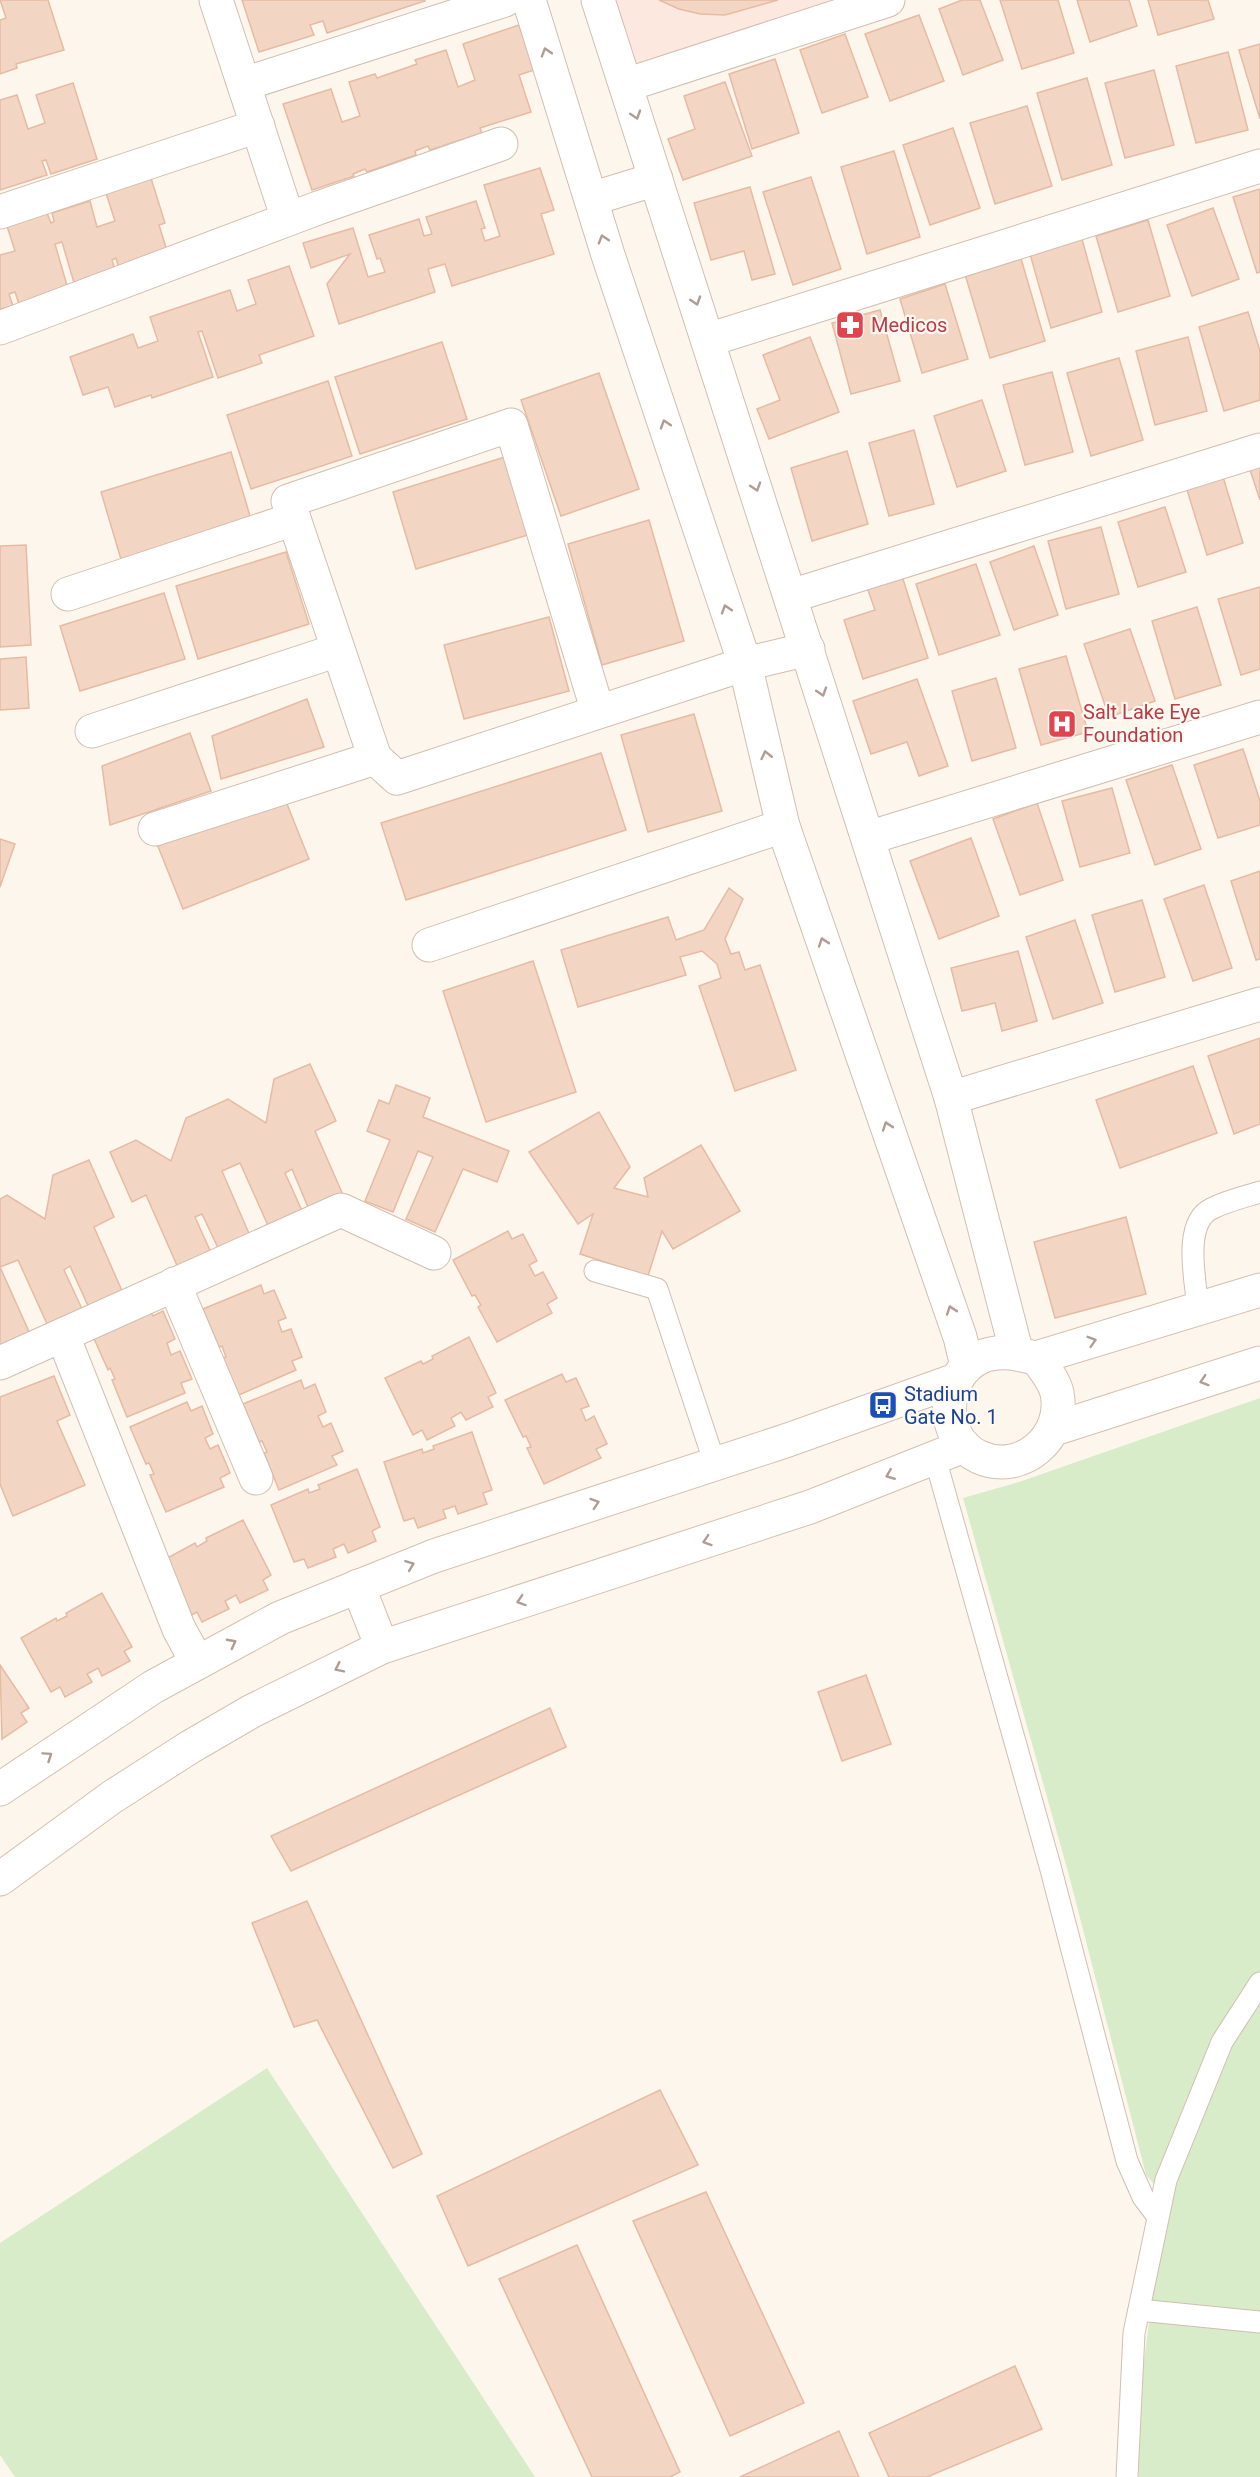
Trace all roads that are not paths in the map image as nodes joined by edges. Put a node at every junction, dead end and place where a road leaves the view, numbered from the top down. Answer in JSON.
{"nodes":[{"id":1,"x":216,"y":0,"type":"edge"},
{"id":2,"x":505,"y":0,"type":"edge"},
{"id":3,"x":530,"y":0,"type":"edge"},
{"id":4,"x":598,"y":0,"type":"edge"},
{"id":5,"x":888,"y":0,"type":"edge"},
{"id":6,"x":244,"y":84,"type":"junction"},
{"id":7,"x":626,"y":85,"type":"junction"},
{"id":8,"x":258,"y":126,"type":"junction"},
{"id":9,"x":501,"y":144,"type":"dead end"},
{"id":10,"x":1260,"y":166,"type":"edge"},
{"id":11,"x":656,"y":179,"type":"junction"},
{"id":12,"x":591,"y":199,"type":"junction"},
{"id":13,"x":0,"y":212,"type":"edge"},
{"id":14,"x":288,"y":219,"type":"junction"},
{"id":15,"x":0,"y":328,"type":"edge"},
{"id":16,"x":708,"y":340,"type":"junction"},
{"id":17,"x":1260,"y":450,"type":"edge"},
{"id":18,"x":294,"y":519,"type":"junction"},
{"id":19,"x":68,"y":594,"type":"dead end"},
{"id":20,"x":790,"y":596,"type":"junction"},
{"id":21,"x":808,"y":649,"type":"junction"},
{"id":22,"x":338,"y":650,"type":"junction"},
{"id":23,"x":745,"y":664,"type":"junction"},
{"id":24,"x":598,"y":712,"type":"junction"},
{"id":25,"x":1260,"y":717,"type":"edge"},
{"id":26,"x":92,"y":731,"type":"dead end"},
{"id":27,"x":375,"y":758,"type":"junction"},
{"id":28,"x":783,"y":826,"type":"junction"},
{"id":29,"x":155,"y":829,"type":"dead end"},
{"id":30,"x":868,"y":838,"type":"junction"},
{"id":31,"x":429,"y":945,"type":"dead end"},
{"id":32,"x":1260,"y":1004,"type":"edge"},
{"id":33,"x":951,"y":1098,"type":"junction"},
{"id":34,"x":1260,"y":1192,"type":"edge"},
{"id":35,"x":434,"y":1252,"type":"dead end"},
{"id":36,"x":595,"y":1271,"type":"dead end"},
{"id":37,"x":174,"y":1284,"type":"junction"},
{"id":38,"x":1260,"y":1290,"type":"edge"},
{"id":39,"x":1198,"y":1310,"type":"junction"},
{"id":40,"x":63,"y":1336,"type":"junction"},
{"id":41,"x":1027,"y":1356,"type":"junction"},
{"id":42,"x":0,"y":1363,"type":"edge"},
{"id":43,"x":1260,"y":1363,"type":"edge"},
{"id":44,"x":962,"y":1373,"type":"junction"},
{"id":45,"x":1054,"y":1429,"type":"junction"},
{"id":46,"x":950,"y":1452,"type":"junction"},
{"id":47,"x":715,"y":1464,"type":"junction"},
{"id":48,"x":256,"y":1478,"type":"dead end"},
{"id":49,"x":358,"y":1586,"type":"junction"},
{"id":50,"x":382,"y":1647,"type":"junction"},
{"id":51,"x":197,"y":1662,"type":"junction"},
{"id":52,"x":0,"y":1790,"type":"edge"},
{"id":53,"x":0,"y":1879,"type":"edge"},
{"id":54,"x":1260,"y":1983,"type":"edge"},
{"id":55,"x":1158,"y":2217,"type":"junction"},
{"id":56,"x":1138,"y":2310,"type":"junction"},
{"id":57,"x":1260,"y":2322,"type":"edge"},
{"id":58,"x":1127,"y":2477,"type":"edge"}],
"edges":[{"from":1,"to":6,"type":"street"},
{"from":2,"to":6,"type":"street"},
{"from":12,"to":3,"type":"street","one_way":true},
{"from":4,"to":7,"type":"street"},
{"from":5,"to":7,"type":"street"},
{"from":6,"to":8,"type":"street"},
{"from":7,"to":11,"type":"street","one_way":true},
{"from":8,"to":13,"type":"street"},
{"from":8,"to":14,"type":"street"},
{"from":9,"to":14,"type":"street"},
{"from":10,"to":16,"type":"street"},
{"from":11,"to":12,"type":"street"},
{"from":11,"to":16,"type":"street","one_way":true},
{"from":23,"to":12,"type":"street","one_way":true},
{"from":14,"to":15,"type":"street"},
{"from":16,"to":20,"type":"street","one_way":true},
{"from":17,"to":20,"type":"street"},
{"from":18,"to":19,"type":"street"},
{"from":18,"to":22,"type":"street"},
{"from":18,"to":24,"type":"street"},
{"from":20,"to":21,"type":"street"},
{"from":21,"to":23,"type":"street"},
{"from":21,"to":30,"type":"street","one_way":true},
{"from":22,"to":26,"type":"street"},
{"from":22,"to":27,"type":"street"},
{"from":23,"to":24,"type":"street"},
{"from":28,"to":23,"type":"street","one_way":true},
{"from":24,"to":27,"type":"street"},
{"from":25,"to":30,"type":"street"},
{"from":27,"to":29,"type":"street"},
{"from":28,"to":31,"type":"street"},
{"from":44,"to":28,"type":"street","one_way":true},
{"from":30,"to":33,"type":"street"},
{"from":32,"to":33,"type":"street"},
{"from":33,"to":41,"type":"street"},
{"from":34,"to":39,"type":"lane"},
{"from":35,"to":37,"type":"street"},
{"from":36,"to":47,"type":"lane"},
{"from":37,"to":40,"type":"street"},
{"from":37,"to":48,"type":"street"},
{"from":38,"to":39,"type":"street"},
{"from":41,"to":39,"type":"street","one_way":true},
{"from":40,"to":42,"type":"street"},
{"from":40,"to":51,"type":"street"},
{"from":41,"to":44,"type":"street"},
{"from":41,"to":45,"type":"street"},
{"from":43,"to":45,"type":"street","one_way":true},
{"from":44,"to":46,"type":"street"},
{"from":44,"to":47,"type":"street"},
{"from":45,"to":46,"type":"street"},
{"from":46,"to":50,"type":"street","one_way":true},
{"from":46,"to":55,"type":"lane"},
{"from":49,"to":47,"type":"street","one_way":true},
{"from":49,"to":50,"type":"street"},
{"from":51,"to":49,"type":"street","one_way":true},
{"from":50,"to":53,"type":"street","one_way":true},
{"from":52,"to":51,"type":"street","one_way":true},
{"from":54,"to":55,"type":"lane"},
{"from":55,"to":56,"type":"lane"},
{"from":56,"to":57,"type":"lane"},
{"from":56,"to":58,"type":"lane"}]}
